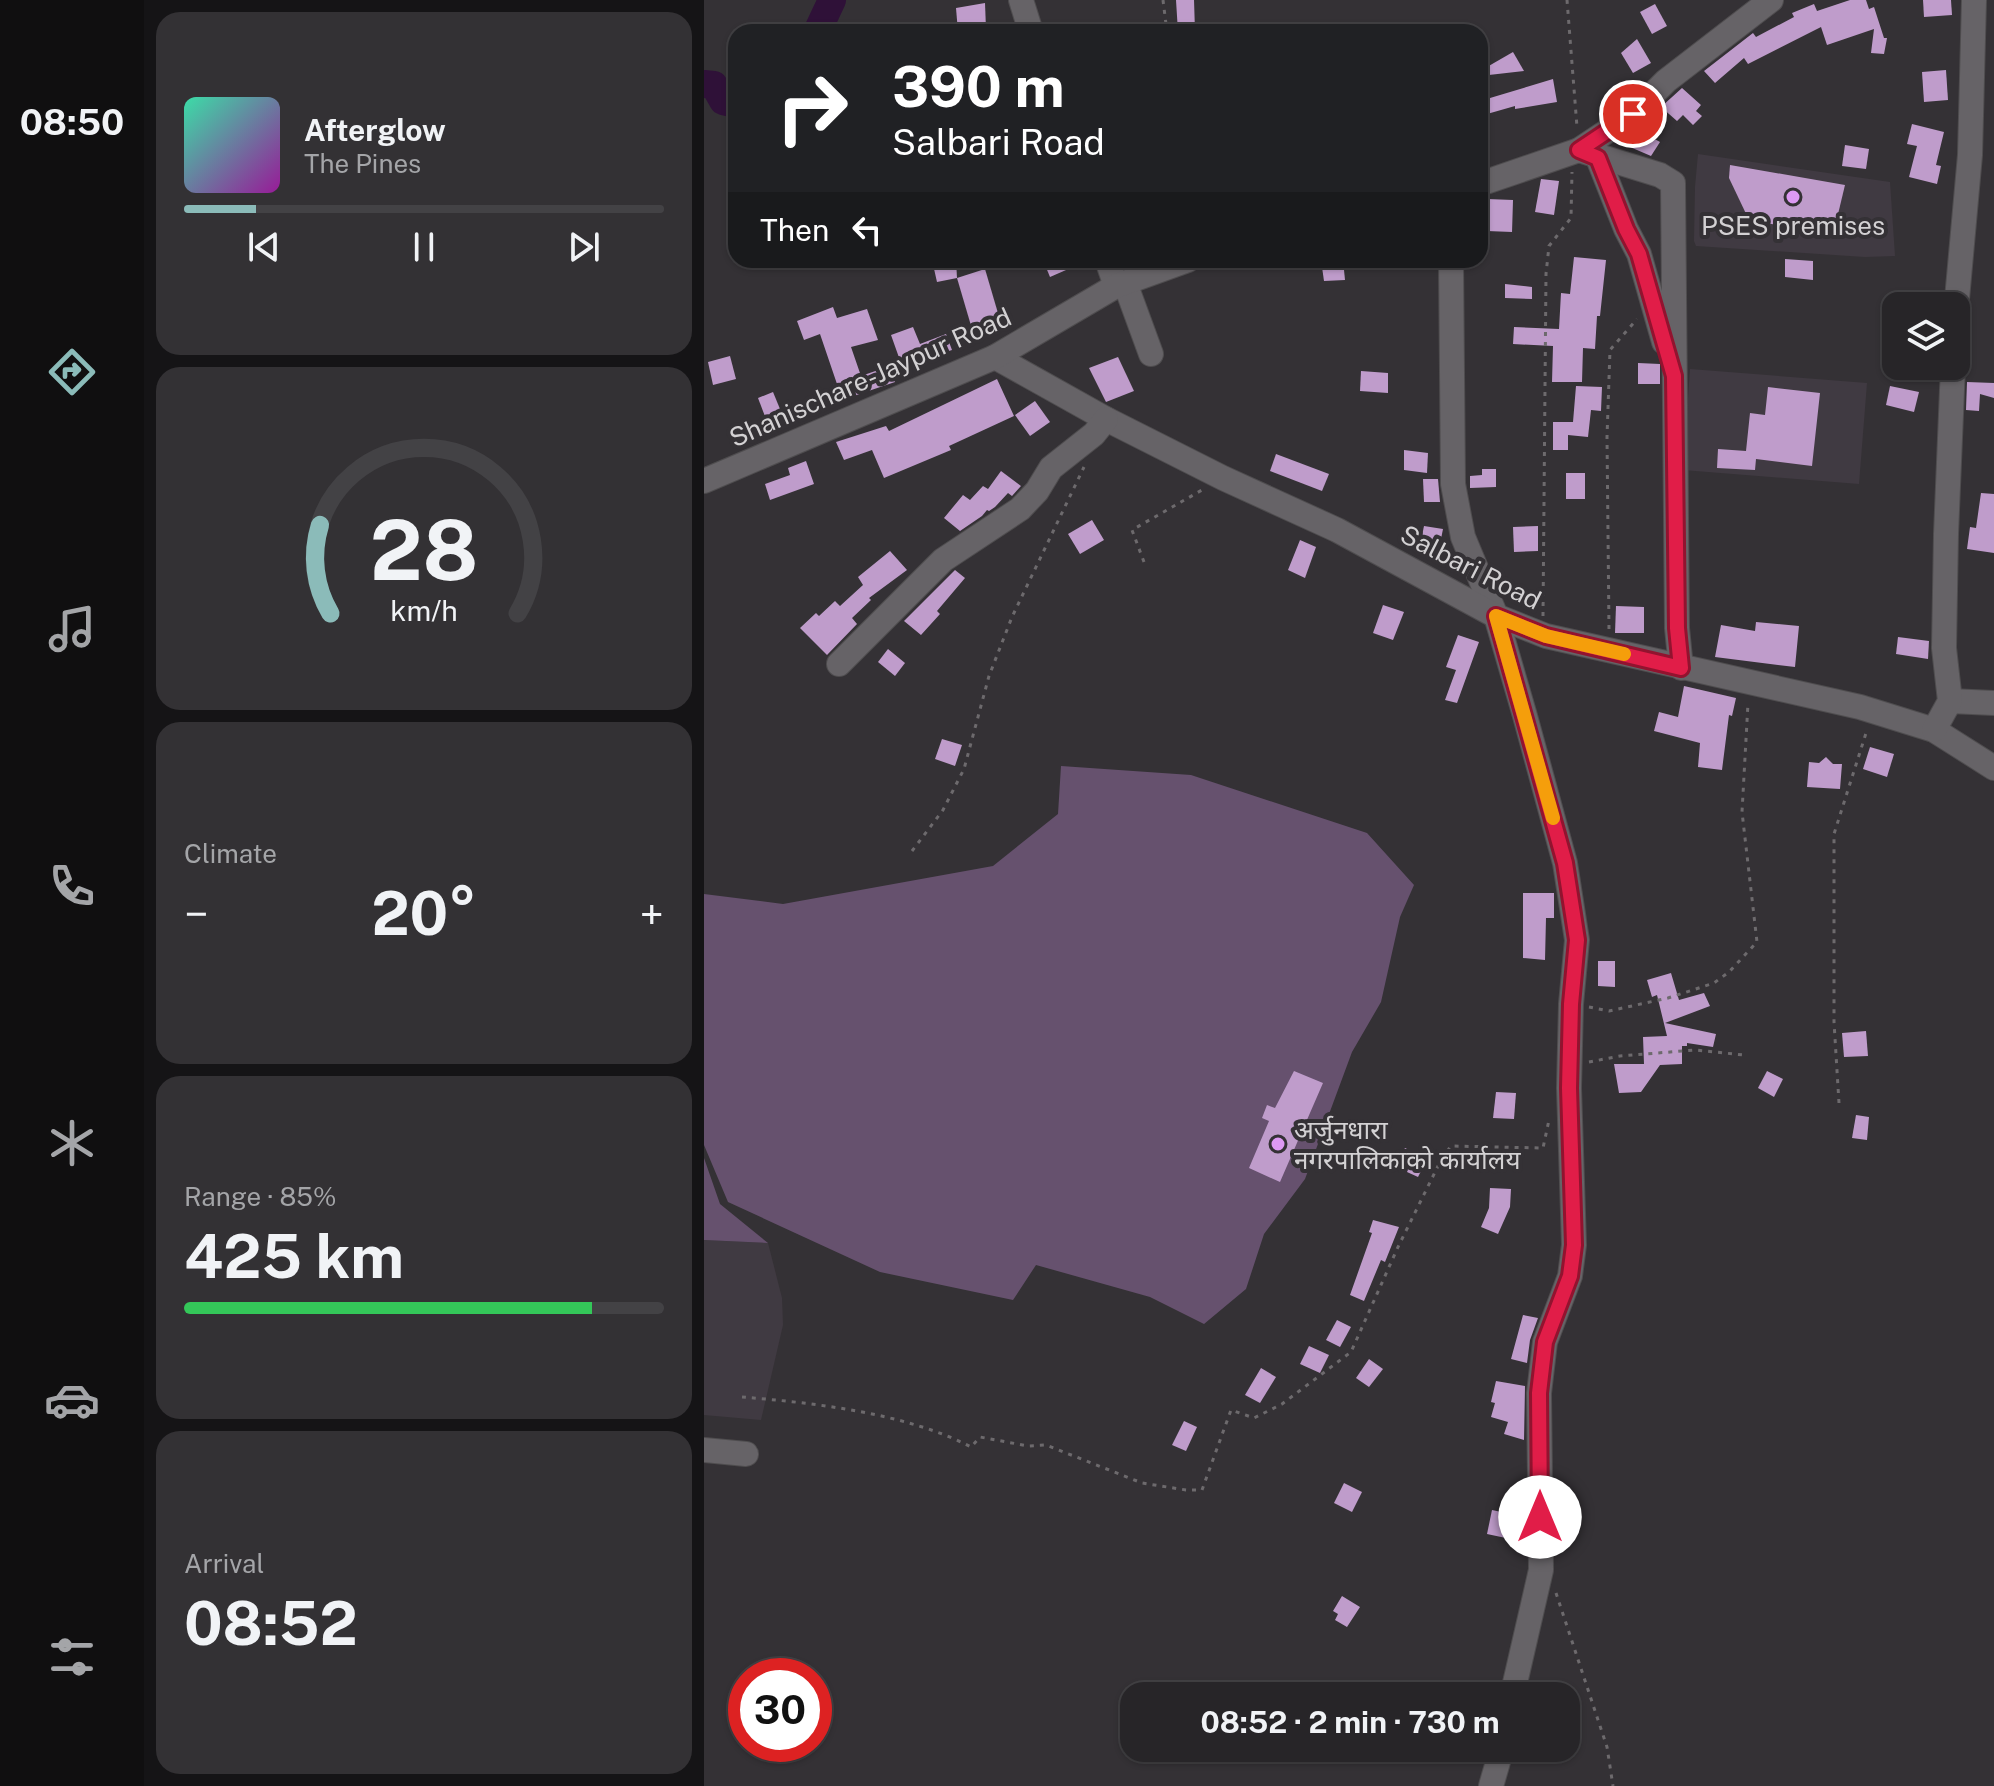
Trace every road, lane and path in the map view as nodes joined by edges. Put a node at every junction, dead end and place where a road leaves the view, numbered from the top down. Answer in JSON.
{"nodes":[{"id":1,"x":1021,"y":0,"type":"edge"},
{"id":2,"x":1163,"y":0,"type":"edge"},
{"id":3,"x":1567,"y":0,"type":"edge"},
{"id":4,"x":1771,"y":0,"type":"edge"},
{"id":5,"x":1974,"y":0,"type":"edge"},
{"id":6,"x":1028,"y":24,"type":"edge"},
{"id":7,"x":1166,"y":24,"type":"edge"},
{"id":8,"x":1583,"y":154,"type":"junction"},
{"id":9,"x":1488,"y":182,"type":"edge"},
{"id":10,"x":1111,"y":268,"type":"edge"},
{"id":11,"x":1165,"y":268,"type":"edge"},
{"id":12,"x":1451,"y":268,"type":"edge"},
{"id":13,"x":1120,"y":284,"type":"junction"},
{"id":14,"x":1958,"y":292,"type":"edge"},
{"id":15,"x":1637,"y":319,"type":"dead end"},
{"id":16,"x":1151,"y":354,"type":"dead end"},
{"id":17,"x":995,"y":357,"type":"junction"},
{"id":18,"x":1674,"y":376,"type":"junction"},
{"id":19,"x":1953,"y":380,"type":"edge"},
{"id":20,"x":1100,"y":426,"type":"junction"},
{"id":21,"x":1223,"y":478,"type":"junction"},
{"id":22,"x":704,"y":481,"type":"edge"},
{"id":23,"x":1144,"y":562,"type":"dead end"},
{"id":24,"x":1496,"y":616,"type":"junction"},
{"id":25,"x":1528,"y":629,"type":"junction"},
{"id":26,"x":1609,"y":651,"type":"junction"},
{"id":27,"x":839,"y":664,"type":"dead end"},
{"id":28,"x":1681,"y":668,"type":"junction"},
{"id":29,"x":1750,"y":683,"type":"junction"},
{"id":30,"x":1950,"y":701,"type":"junction"},
{"id":31,"x":1994,"y":703,"type":"edge"},
{"id":32,"x":1873,"y":711,"type":"junction"},
{"id":33,"x":1934,"y":730,"type":"junction"},
{"id":34,"x":1994,"y":768,"type":"edge"},
{"id":35,"x":912,"y":851,"type":"dead end"},
{"id":36,"x":1571,"y":1004,"type":"junction"},
{"id":37,"x":1744,"y":1055,"type":"dead end"},
{"id":38,"x":1570,"y":1066,"type":"junction"},
{"id":39,"x":1839,"y":1103,"type":"dead end"},
{"id":40,"x":1549,"y":1119,"type":"dead end"},
{"id":41,"x":742,"y":1397,"type":"dead end"},
{"id":42,"x":704,"y":1450,"type":"edge"},
{"id":43,"x":746,"y":1454,"type":"dead end"},
{"id":44,"x":1541,"y":1570,"type":"junction"},
{"id":45,"x":1515,"y":1682,"type":"edge"},
{"id":46,"x":1498,"y":1762,"type":"edge"},
{"id":47,"x":1491,"y":1786,"type":"edge"},
{"id":48,"x":1613,"y":1786,"type":"edge"}],
"edges":[{"from":1,"to":6,"type":"street"},
{"from":2,"to":7,"type":"path"},
{"from":3,"to":8,"type":"path"},
{"from":4,"to":8,"type":"street"},
{"from":5,"to":14,"type":"street"},
{"from":8,"to":9,"type":"street"},
{"from":8,"to":18,"type":"street"},
{"from":8,"to":18,"type":"street"},
{"from":8,"to":25,"type":"path"},
{"from":10,"to":13,"type":"street"},
{"from":11,"to":13,"type":"street","name":"Shanischare-Jaypur Road"},
{"from":12,"to":24,"type":"street"},
{"from":13,"to":16,"type":"street"},
{"from":13,"to":17,"type":"street","name":"Shanischare-Jaypur Road"},
{"from":15,"to":26,"type":"path"},
{"from":17,"to":20,"type":"street","name":"Salbari Road"},
{"from":17,"to":22,"type":"street","name":"Shanischare-Jaypur Road"},
{"from":18,"to":28,"type":"street"},
{"from":19,"to":30,"type":"street"},
{"from":20,"to":21,"type":"street","name":"Salbari Road"},
{"from":20,"to":27,"type":"street"},
{"from":20,"to":35,"type":"path"},
{"from":21,"to":23,"type":"path"},
{"from":21,"to":24,"type":"street","name":"Salbari Road"},
{"from":24,"to":25,"type":"street","name":"Salbari Road"},
{"from":24,"to":36,"type":"street"},
{"from":25,"to":26,"type":"street","name":"Salbari Road"},
{"from":26,"to":28,"type":"street","name":"Salbari Road"},
{"from":28,"to":29,"type":"street","name":"Salbari Road"},
{"from":29,"to":32,"type":"street","name":"Salbari Road"},
{"from":29,"to":36,"type":"path"},
{"from":30,"to":31,"type":"street"},
{"from":30,"to":33,"type":"street"},
{"from":32,"to":33,"type":"street","name":"Salbari Road"},
{"from":32,"to":39,"type":"path"},
{"from":33,"to":34,"type":"street","name":"Salbari Road"},
{"from":36,"to":38,"type":"street"},
{"from":37,"to":38,"type":"path"},
{"from":38,"to":44,"type":"street"},
{"from":40,"to":41,"type":"path"},
{"from":42,"to":43,"type":"street"},
{"from":44,"to":45,"type":"street"},
{"from":44,"to":48,"type":"path"},
{"from":46,"to":47,"type":"street"}]}
